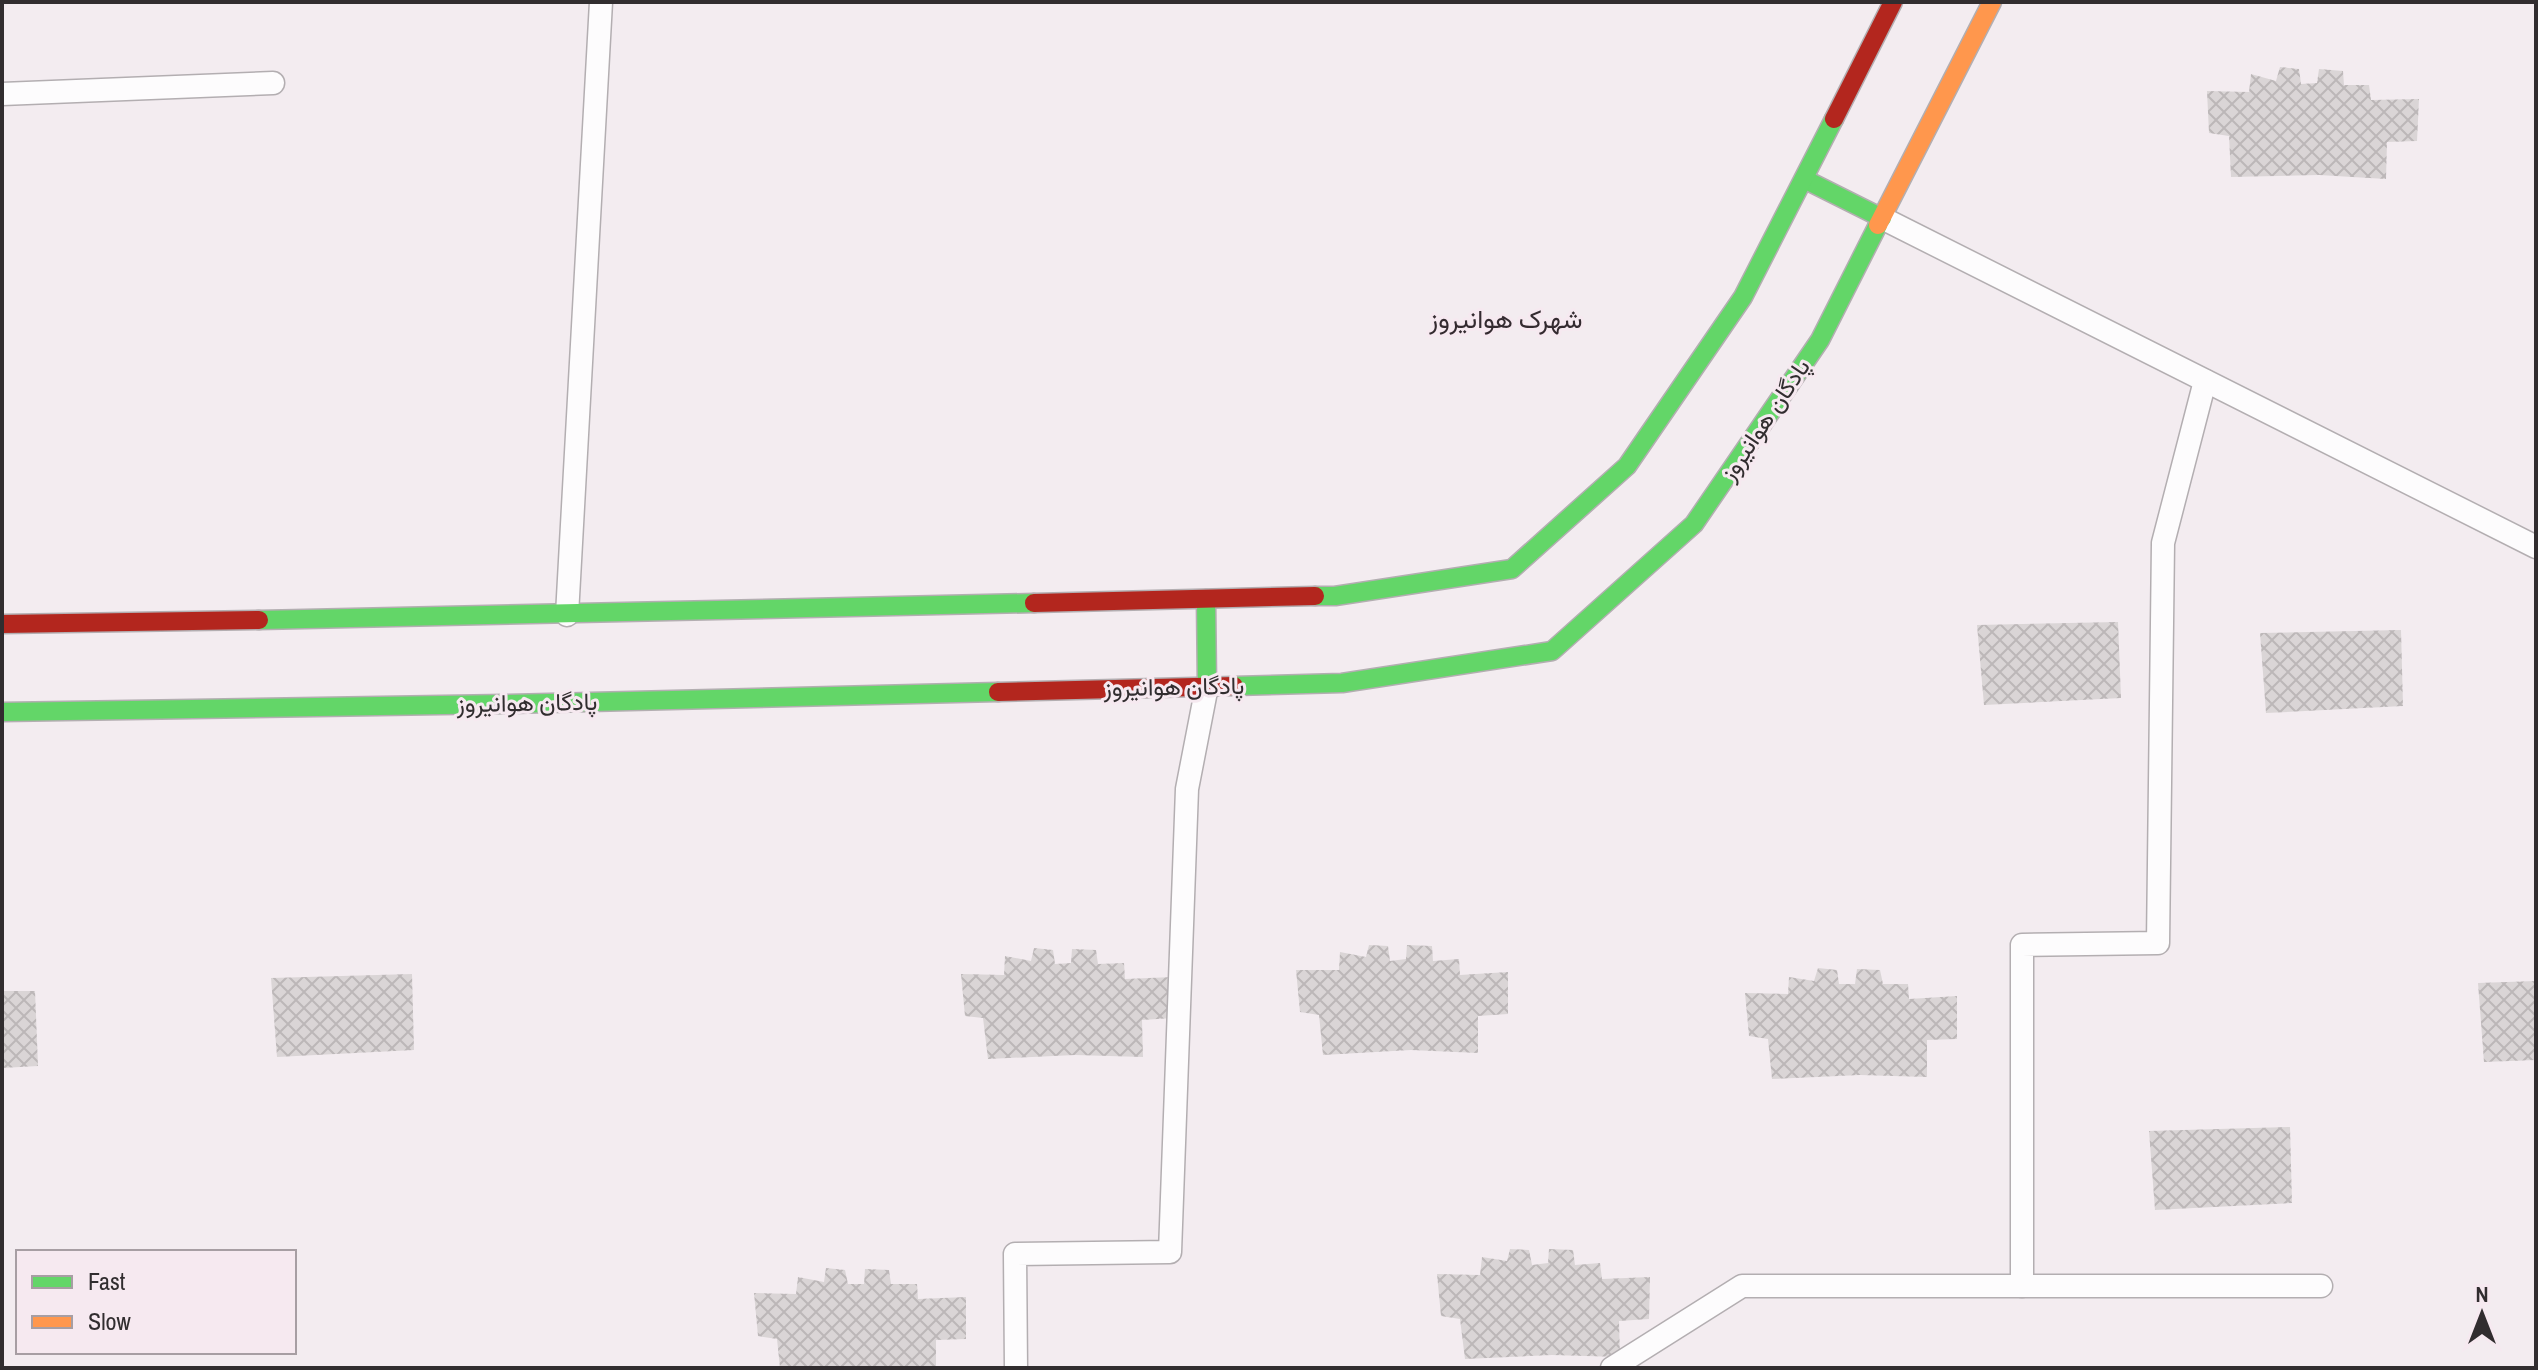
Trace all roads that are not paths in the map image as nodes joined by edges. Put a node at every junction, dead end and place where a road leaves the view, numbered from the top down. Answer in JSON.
{"nodes":[{"id":1,"x":601,"y":2,"type":"edge"},
{"id":2,"x":1893,"y":2,"type":"edge"},
{"id":3,"x":1992,"y":2,"type":"edge"},
{"id":4,"x":273,"y":83,"type":"dead end"},
{"id":5,"x":2,"y":94,"type":"edge"},
{"id":6,"x":1804,"y":179,"type":"junction"},
{"id":7,"x":1882,"y":218,"type":"junction"},
{"id":8,"x":2205,"y":381,"type":"junction"},
{"id":9,"x":2536,"y":547,"type":"edge"},
{"id":10,"x":1206,"y":599,"type":"junction"},
{"id":11,"x":567,"y":615,"type":"junction"},
{"id":12,"x":2,"y":624,"type":"edge"},
{"id":13,"x":1207,"y":686,"type":"junction"},
{"id":14,"x":2,"y":712,"type":"edge"},
{"id":15,"x":2022,"y":1286,"type":"junction"},
{"id":16,"x":2321,"y":1286,"type":"dead end"},
{"id":17,"x":1016,"y":1368,"type":"edge"},
{"id":18,"x":1612,"y":1368,"type":"edge"}],
"edges":[{"from":1,"to":11,"type":"lane"},
{"from":2,"to":6,"type":"main road"},
{"from":3,"to":7,"type":"main road","name":"پادگان هوانیروز"},
{"from":4,"to":5,"type":"lane"},
{"from":6,"to":7,"type":"main road"},
{"from":6,"to":10,"type":"main road"},
{"from":7,"to":8,"type":"lane"},
{"from":7,"to":13,"type":"main road","name":"پادگان هوانیروز"},
{"from":8,"to":9,"type":"lane"},
{"from":8,"to":15,"type":"lane"},
{"from":10,"to":11,"type":"main road"},
{"from":10,"to":13,"type":"main road"},
{"from":11,"to":12,"type":"main road"},
{"from":13,"to":14,"type":"main road","name":"پادگان هوانیروز"},
{"from":13,"to":17,"type":"lane"},
{"from":15,"to":16,"type":"lane"},
{"from":15,"to":18,"type":"lane"}]}
